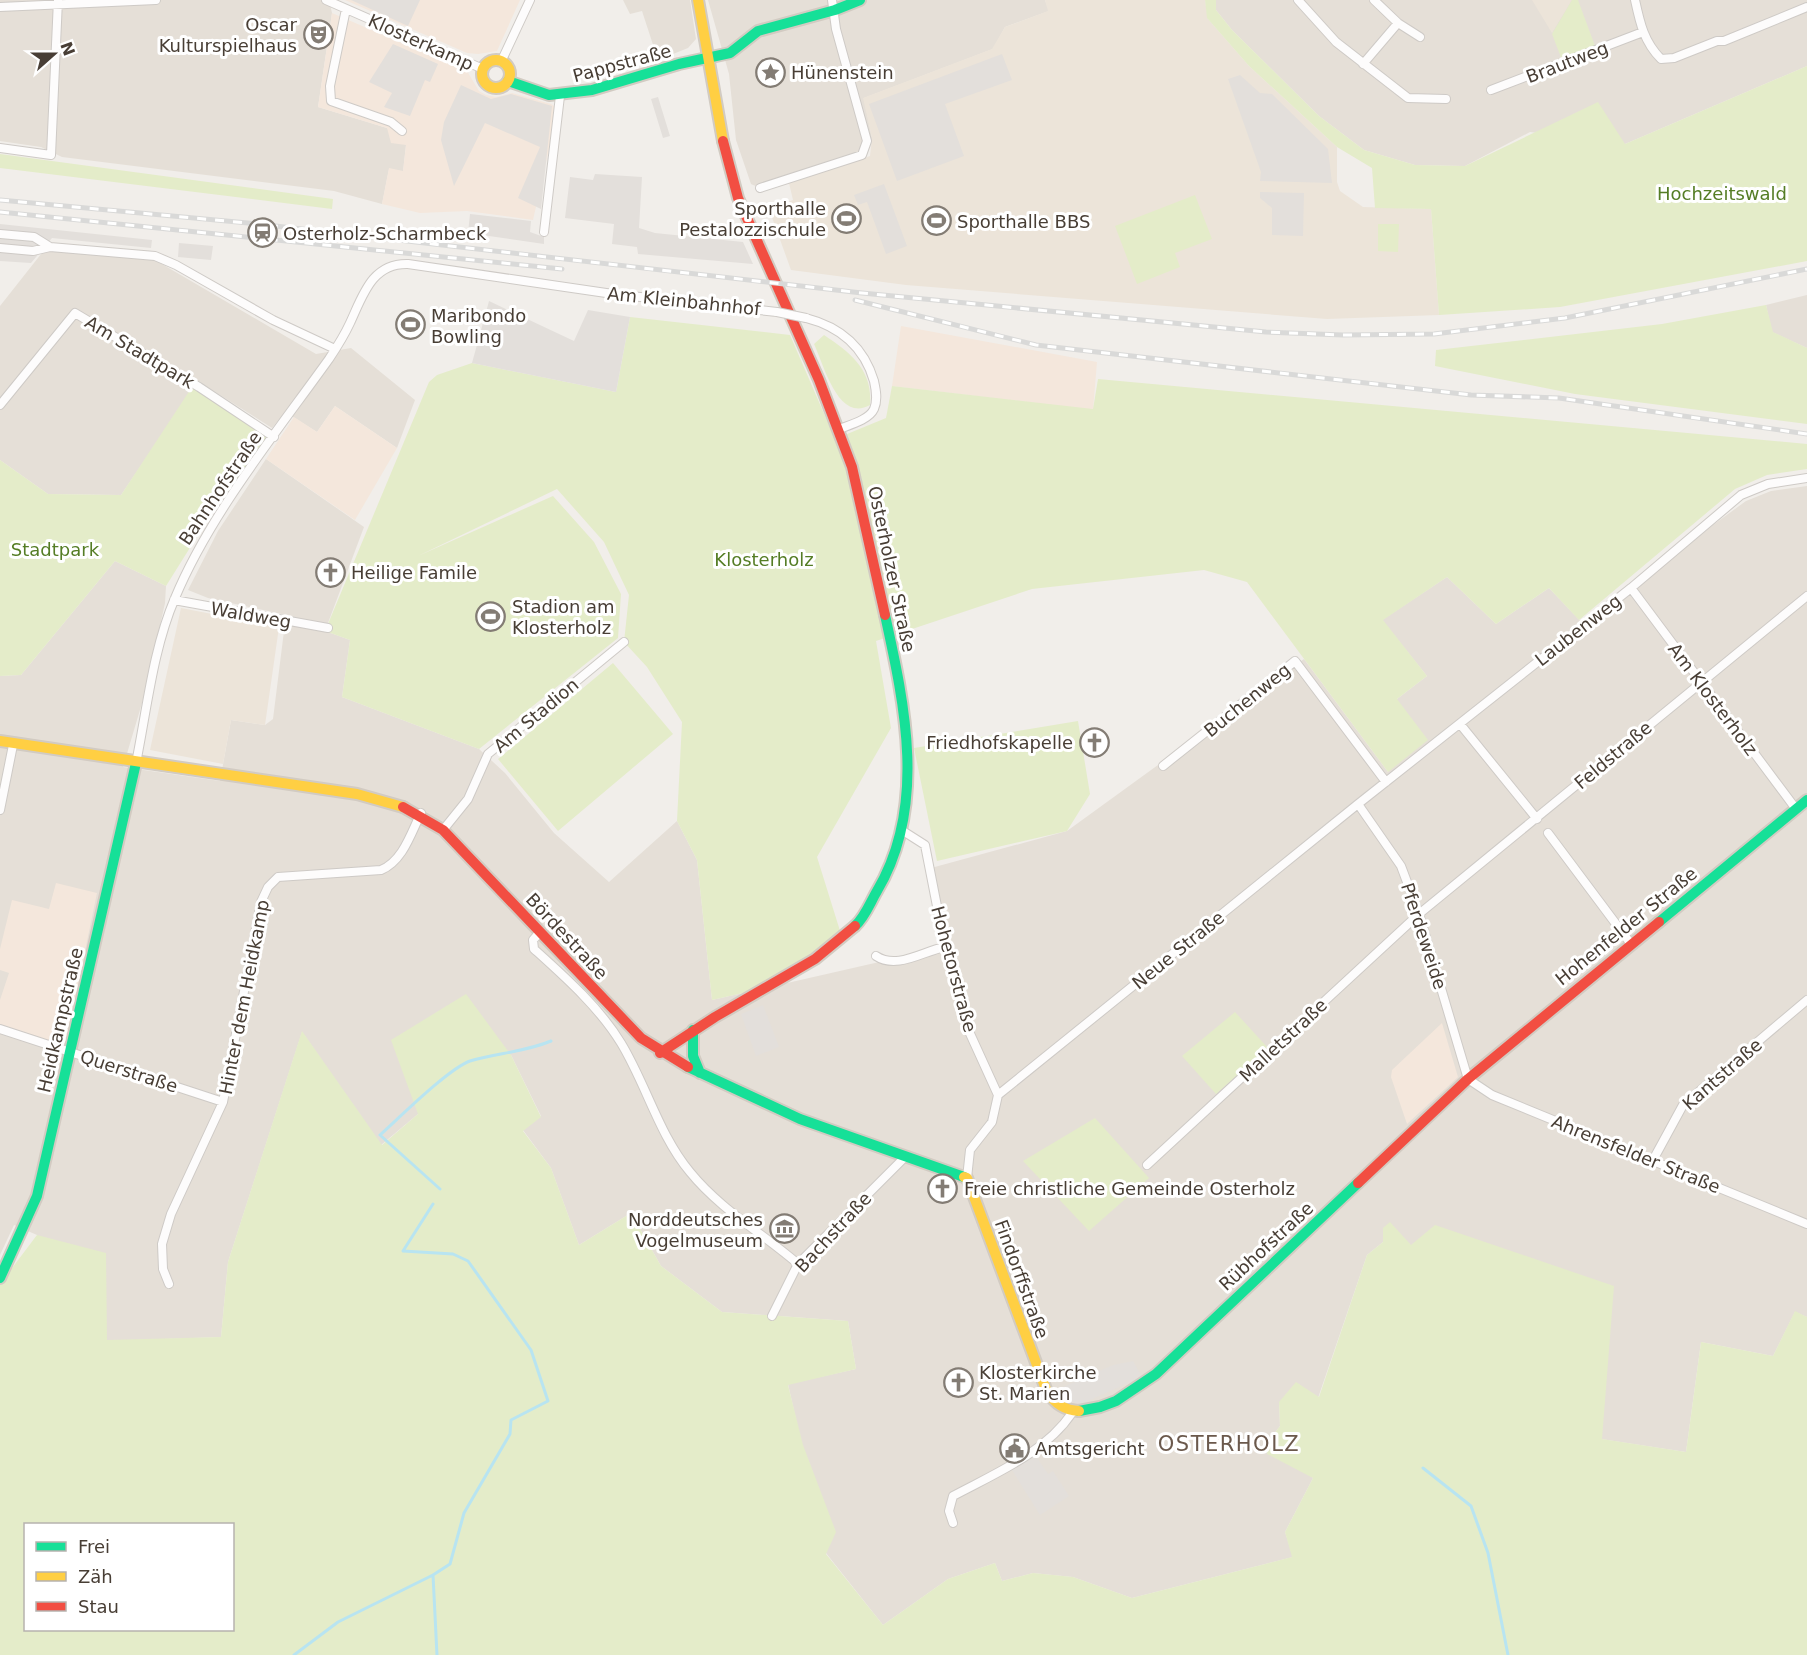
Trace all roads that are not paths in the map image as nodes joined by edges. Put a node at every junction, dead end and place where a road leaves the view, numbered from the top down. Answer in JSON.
{"nodes":[{"id":1,"x":156,"y":0,"type":"edge"},
{"id":2,"x":326,"y":0,"type":"edge"},
{"id":3,"x":530,"y":0,"type":"edge"},
{"id":4,"x":698,"y":0,"type":"edge"},
{"id":5,"x":860,"y":0,"type":"edge"},
{"id":6,"x":1298,"y":0,"type":"edge"},
{"id":7,"x":1374,"y":0,"type":"edge"},
{"id":8,"x":1635,"y":0,"type":"edge"},
{"id":9,"x":58,"y":2,"type":"edge"},
{"id":10,"x":834,"y":5,"type":"edge"},
{"id":11,"x":0,"y":7,"type":"edge"},
{"id":12,"x":1807,"y":8,"type":"edge"},
{"id":13,"x":346,"y":9,"type":"junction"},
{"id":14,"x":1398,"y":23,"type":"junction"},
{"id":15,"x":1643,"y":32,"type":"junction"},
{"id":16,"x":1420,"y":37,"type":"dead end"},
{"id":17,"x":710,"y":59,"type":"junction"},
{"id":18,"x":501,"y":62,"type":"junction"},
{"id":19,"x":1363,"y":64,"type":"junction"},
{"id":20,"x":483,"y":69,"type":"junction"},
{"id":21,"x":508,"y":81,"type":"junction"},
{"id":22,"x":1491,"y":90,"type":"dead end"},
{"id":23,"x":560,"y":96,"type":"junction"},
{"id":24,"x":1446,"y":99,"type":"dead end"},
{"id":25,"x":402,"y":132,"type":"dead end"},
{"id":26,"x":0,"y":148,"type":"edge"},
{"id":27,"x":760,"y":188,"type":"dead end"},
{"id":28,"x":543,"y":232,"type":"dead end"},
{"id":29,"x":0,"y":234,"type":"edge"},
{"id":30,"x":50,"y":247,"type":"junction"},
{"id":31,"x":0,"y":248,"type":"edge"},
{"id":32,"x":394,"y":264,"type":"joint"},
{"id":33,"x":335,"y":349,"type":"junction"},
{"id":34,"x":0,"y":405,"type":"edge"},
{"id":35,"x":839,"y":429,"type":"junction"},
{"id":36,"x":273,"y":437,"type":"junction"},
{"id":37,"x":1807,"y":478,"type":"edge"},
{"id":38,"x":1631,"y":588,"type":"junction"},
{"id":39,"x":1807,"y":596,"type":"edge"},
{"id":40,"x":174,"y":600,"type":"junction"},
{"id":41,"x":328,"y":628,"type":"dead end"},
{"id":42,"x":624,"y":642,"type":"dead end"},
{"id":43,"x":1700,"y":682,"type":"junction"},
{"id":44,"x":1460,"y":724,"type":"junction"},
{"id":45,"x":0,"y":741,"type":"edge"},
{"id":46,"x":13,"y":745,"type":"junction"},
{"id":47,"x":136,"y":763,"type":"junction"},
{"id":48,"x":1163,"y":766,"type":"dead end"},
{"id":49,"x":1386,"y":782,"type":"junction"},
{"id":50,"x":1807,"y":800,"type":"edge"},
{"id":51,"x":1358,"y":804,"type":"junction"},
{"id":52,"x":1796,"y":809,"type":"junction"},
{"id":53,"x":0,"y":810,"type":"edge"},
{"id":54,"x":421,"y":813,"type":"junction"},
{"id":55,"x":1537,"y":819,"type":"junction"},
{"id":56,"x":443,"y":830,"type":"junction"},
{"id":57,"x":903,"y":831,"type":"junction"},
{"id":58,"x":1548,"y":833,"type":"dead end"},
{"id":59,"x":1419,"y":914,"type":"junction"},
{"id":60,"x":540,"y":932,"type":"junction"},
{"id":61,"x":1631,"y":944,"type":"junction"},
{"id":62,"x":945,"y":947,"type":"junction"},
{"id":63,"x":876,"y":956,"type":"dead end"},
{"id":64,"x":1807,"y":1000,"type":"edge"},
{"id":65,"x":0,"y":1029,"type":"edge"},
{"id":66,"x":693,"y":1030,"type":"junction"},
{"id":67,"x":70,"y":1051,"type":"junction"},
{"id":68,"x":660,"y":1053,"type":"junction"},
{"id":69,"x":700,"y":1073,"type":"junction"},
{"id":70,"x":1468,"y":1079,"type":"junction"},
{"id":71,"x":998,"y":1095,"type":"junction"},
{"id":72,"x":223,"y":1102,"type":"junction"},
{"id":73,"x":905,"y":1156,"type":"junction"},
{"id":74,"x":1653,"y":1160,"type":"junction"},
{"id":75,"x":1147,"y":1165,"type":"dead end"},
{"id":76,"x":967,"y":1178,"type":"junction"},
{"id":77,"x":1807,"y":1224,"type":"edge"},
{"id":78,"x":798,"y":1264,"type":"junction"},
{"id":79,"x":0,"y":1278,"type":"edge"},
{"id":80,"x":169,"y":1284,"type":"dead end"},
{"id":81,"x":772,"y":1316,"type":"dead end"},
{"id":82,"x":1072,"y":1413,"type":"junction"},
{"id":83,"x":953,"y":1524,"type":"dead end"}],
"edges":[{"from":1,"to":9,"type":"street"},
{"from":2,"to":13,"type":"street","name":"Klosterkamp"},
{"from":3,"to":18,"type":"street"},
{"from":4,"to":17,"type":"street","name":"Osterholzer Straße"},
{"from":5,"to":10,"type":"street","name":"Pappstraße"},
{"from":6,"to":19,"type":"street"},
{"from":7,"to":14,"type":"street"},
{"from":8,"to":15,"type":"street"},
{"from":9,"to":11,"type":"street"},
{"from":9,"to":26,"type":"street"},
{"from":10,"to":17,"type":"street","name":"Pappstraße"},
{"from":10,"to":27,"type":"street"},
{"from":12,"to":15,"type":"street"},
{"from":13,"to":20,"type":"street","name":"Klosterkamp"},
{"from":13,"to":25,"type":"street"},
{"from":14,"to":16,"type":"street"},
{"from":14,"to":19,"type":"street"},
{"from":15,"to":22,"type":"street","name":"Brautweg"},
{"from":17,"to":23,"type":"street","name":"Pappstraße"},
{"from":17,"to":35,"type":"street","name":"Osterholzer Straße"},
{"from":18,"to":20,"type":"street"},
{"from":18,"to":21,"type":"street"},
{"from":19,"to":24,"type":"street"},
{"from":20,"to":21,"type":"street"},
{"from":21,"to":23,"type":"street","name":"Pappstraße"},
{"from":23,"to":28,"type":"street"},
{"from":29,"to":30,"type":"street"},
{"from":30,"to":31,"type":"street"},
{"from":30,"to":33,"type":"street"},
{"from":32,"to":33,"type":"street","name":"Bahnhofstraße"},
{"from":32,"to":35,"type":"street","name":"Am Kleinbahnhof","bridge":true},
{"from":33,"to":36,"type":"street","name":"Bahnhofstraße"},
{"from":34,"to":36,"type":"street","name":"Am Stadtpark"},
{"from":35,"to":57,"type":"street","name":"Osterholzer Straße"},
{"from":36,"to":40,"type":"street","name":"Bahnhofstraße"},
{"from":37,"to":38,"type":"street","name":"Laubenweg"},
{"from":38,"to":43,"type":"street","name":"Am Klosterholz"},
{"from":38,"to":44,"type":"street","name":"Laubenweg"},
{"from":39,"to":43,"type":"street","name":"Feldstraße"},
{"from":40,"to":41,"type":"street","name":"Waldweg"},
{"from":40,"to":47,"type":"street","name":"Bahnhofstraße"},
{"from":42,"to":56,"type":"street","name":"Am Stadion"},
{"from":43,"to":52,"type":"street","name":"Am Klosterholz"},
{"from":43,"to":55,"type":"street","name":"Feldstraße"},
{"from":44,"to":49,"type":"street","name":"Laubenweg"},
{"from":44,"to":55,"type":"street"},
{"from":45,"to":46,"type":"street","name":"Bördestraße"},
{"from":46,"to":47,"type":"street","name":"Bördestraße"},
{"from":46,"to":53,"type":"street"},
{"from":47,"to":54,"type":"street","name":"Bördestraße"},
{"from":47,"to":67,"type":"street","name":"Heidkampstraße"},
{"from":48,"to":49,"type":"street","name":"Buchenweg"},
{"from":49,"to":51,"type":"street","name":"Laubenweg"},
{"from":50,"to":52,"type":"street","name":"Hohenfelder Straße"},
{"from":51,"to":59,"type":"street","name":"Pferdeweide"},
{"from":51,"to":71,"type":"street","name":"Neue Straße"},
{"from":52,"to":61,"type":"street","name":"Hohenfelder Straße"},
{"from":54,"to":56,"type":"street","name":"Bördestraße"},
{"from":54,"to":72,"type":"street","name":"Hinter dem Heidkamp"},
{"from":55,"to":59,"type":"street","name":"Feldstraße"},
{"from":56,"to":60,"type":"street","name":"Bördestraße"},
{"from":57,"to":62,"type":"street","name":"Hohetorstraße"},
{"from":57,"to":66,"type":"street","name":"Osterholzer Straße"},
{"from":58,"to":61,"type":"street"},
{"from":59,"to":70,"type":"street","name":"Pferdeweide"},
{"from":59,"to":75,"type":"street","name":"Malletstraße"},
{"from":60,"to":68,"type":"street","name":"Bördestraße"},
{"from":60,"to":78,"type":"street"},
{"from":61,"to":70,"type":"street","name":"Hohenfelder Straße"},
{"from":62,"to":63,"type":"street"},
{"from":62,"to":71,"type":"street","name":"Hohetorstraße"},
{"from":64,"to":74,"type":"street","name":"Kantstraße"},
{"from":65,"to":67,"type":"street","name":"Querstraße"},
{"from":66,"to":68,"type":"street","name":"Osterholzer Straße"},
{"from":66,"to":69,"type":"street"},
{"from":67,"to":72,"type":"street","name":"Querstraße"},
{"from":67,"to":79,"type":"street","name":"Heidkampstraße"},
{"from":68,"to":69,"type":"street","name":"Bördestraße"},
{"from":69,"to":73,"type":"street","name":"Bördestraße"},
{"from":70,"to":74,"type":"street","name":"Ahrensfelder Straße"},
{"from":70,"to":82,"type":"street","name":"Rübhofstraße"},
{"from":71,"to":76,"type":"street"},
{"from":72,"to":80,"type":"street","name":"Hinter dem Heidkamp"},
{"from":73,"to":76,"type":"street","name":"Bördestraße"},
{"from":73,"to":78,"type":"street","name":"Bachstraße"},
{"from":74,"to":77,"type":"street","name":"Ahrensfelder Straße"},
{"from":76,"to":82,"type":"street","name":"Findorffstraße"},
{"from":78,"to":81,"type":"street","name":"Bachstraße"},
{"from":82,"to":83,"type":"street"}]}
